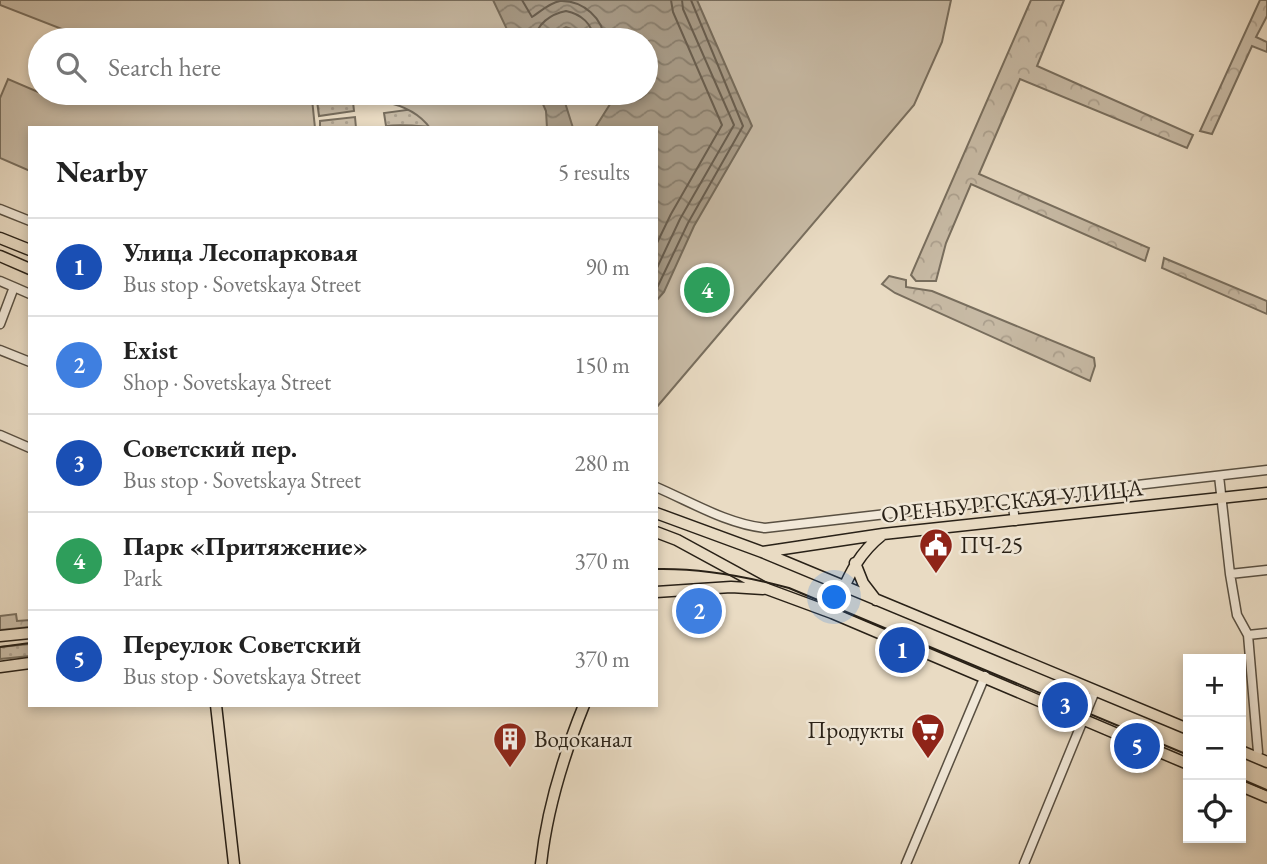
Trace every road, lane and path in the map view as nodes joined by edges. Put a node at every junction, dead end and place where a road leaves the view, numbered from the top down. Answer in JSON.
{"nodes":[{"id":1,"x":0,"y":209,"type":"edge"},
{"id":2,"x":28,"y":220,"type":"edge"},
{"id":3,"x":0,"y":238,"type":"edge"},
{"id":4,"x":28,"y":249,"type":"edge"},
{"id":5,"x":0,"y":256,"type":"edge"},
{"id":6,"x":28,"y":268,"type":"edge"},
{"id":7,"x":0,"y":281,"type":"edge"},
{"id":8,"x":14,"y":287,"type":"junction"},
{"id":9,"x":28,"y":293,"type":"edge"},
{"id":10,"x":0,"y":324,"type":"edge"},
{"id":11,"x":0,"y":350,"type":"edge"},
{"id":12,"x":28,"y":361,"type":"edge"},
{"id":13,"x":0,"y":435,"type":"edge"},
{"id":14,"x":28,"y":447,"type":"edge"},
{"id":15,"x":1267,"y":470,"type":"edge"},
{"id":16,"x":1219,"y":476,"type":"junction"},
{"id":17,"x":658,"y":488,"type":"edge"},
{"id":18,"x":1267,"y":493,"type":"edge"},
{"id":19,"x":1222,"y":498,"type":"junction"},
{"id":20,"x":1012,"y":500,"type":"junction"},
{"id":21,"x":658,"y":516,"type":"edge"},
{"id":22,"x":1015,"y":521,"type":"junction"},
{"id":23,"x":658,"y":533,"type":"edge"},
{"id":24,"x":883,"y":534,"type":"junction"},
{"id":25,"x":762,"y":552,"type":"junction"},
{"id":26,"x":855,"y":563,"type":"junction"},
{"id":27,"x":1267,"y":570,"type":"edge"},
{"id":28,"x":1230,"y":574,"type":"junction"},
{"id":29,"x":844,"y":586,"type":"junction"},
{"id":30,"x":767,"y":589,"type":"junction"},
{"id":31,"x":658,"y":592,"type":"edge"},
{"id":32,"x":876,"y":600,"type":"junction"},
{"id":33,"x":832,"y":613,"type":"junction"},
{"id":34,"x":28,"y":633,"type":"edge"},
{"id":35,"x":1267,"y":633,"type":"edge"},
{"id":36,"x":1248,"y":635,"type":"junction"},
{"id":37,"x":0,"y":636,"type":"edge"},
{"id":38,"x":28,"y":663,"type":"edge"},
{"id":39,"x":0,"y":667,"type":"edge"},
{"id":40,"x":985,"y":676,"type":"junction"},
{"id":41,"x":1096,"y":691,"type":"junction"},
{"id":42,"x":216,"y":707,"type":"edge"},
{"id":43,"x":583,"y":707,"type":"edge"},
{"id":44,"x":1085,"y":720,"type":"junction"},
{"id":45,"x":1183,"y":727,"type":"edge"},
{"id":46,"x":1246,"y":753,"type":"edge"},
{"id":47,"x":1256,"y":757,"type":"junction"},
{"id":48,"x":1183,"y":762,"type":"edge"},
{"id":49,"x":1267,"y":762,"type":"edge"},
{"id":50,"x":1246,"y":788,"type":"edge"},
{"id":51,"x":1267,"y":797,"type":"edge"},
{"id":52,"x":234,"y":864,"type":"edge"},
{"id":53,"x":541,"y":864,"type":"edge"},
{"id":54,"x":906,"y":864,"type":"edge"},
{"id":55,"x":1024,"y":864,"type":"edge"}],
"edges":[{"from":1,"to":2,"type":"street"},
{"from":3,"to":4,"type":"main road"},
{"from":5,"to":6,"type":"main road"},
{"from":7,"to":8,"type":"street"},
{"from":8,"to":9,"type":"street"},
{"from":8,"to":10,"type":"street"},
{"from":11,"to":12,"type":"street"},
{"from":13,"to":14,"type":"street"},
{"from":15,"to":16,"type":"street"},
{"from":16,"to":19,"type":"street"},
{"from":16,"to":20,"type":"street"},
{"from":17,"to":20,"type":"street"},
{"from":18,"to":19,"type":"main road","name":"ОРЕНБУРГСКАЯ УЛИЦА"},
{"from":19,"to":22,"type":"main road","name":"ОРЕНБУРГСКАЯ УЛИЦА"},
{"from":19,"to":28,"type":"street"},
{"from":20,"to":22,"type":"street"},
{"from":21,"to":25,"type":"main road"},
{"from":22,"to":24,"type":"main road","name":"ОРЕНБУРГСКАЯ УЛИЦА"},
{"from":23,"to":30,"type":"main road"},
{"from":24,"to":25,"type":"main road","name":"ОРЕНБУРГСКАЯ УЛИЦА"},
{"from":24,"to":26,"type":"main road"},
{"from":25,"to":29,"type":"main road"},
{"from":26,"to":29,"type":"main road"},
{"from":26,"to":32,"type":"main road"},
{"from":27,"to":28,"type":"street"},
{"from":28,"to":36,"type":"street"},
{"from":29,"to":32,"type":"main road"},
{"from":29,"to":33,"type":"main road"},
{"from":30,"to":31,"type":"main road"},
{"from":30,"to":33,"type":"main road"},
{"from":32,"to":41,"type":"main road"},
{"from":33,"to":40,"type":"main road"},
{"from":34,"to":37,"type":"main road"},
{"from":35,"to":36,"type":"street"},
{"from":36,"to":47,"type":"street"},
{"from":38,"to":39,"type":"main road"},
{"from":40,"to":44,"type":"main road"},
{"from":40,"to":54,"type":"street"},
{"from":41,"to":44,"type":"street"},
{"from":41,"to":45,"type":"main road"},
{"from":42,"to":52,"type":"main road"},
{"from":43,"to":53,"type":"main road"},
{"from":44,"to":48,"type":"main road"},
{"from":44,"to":55,"type":"street"},
{"from":46,"to":47,"type":"main road"},
{"from":47,"to":49,"type":"main road"},
{"from":50,"to":51,"type":"main road"}]}
